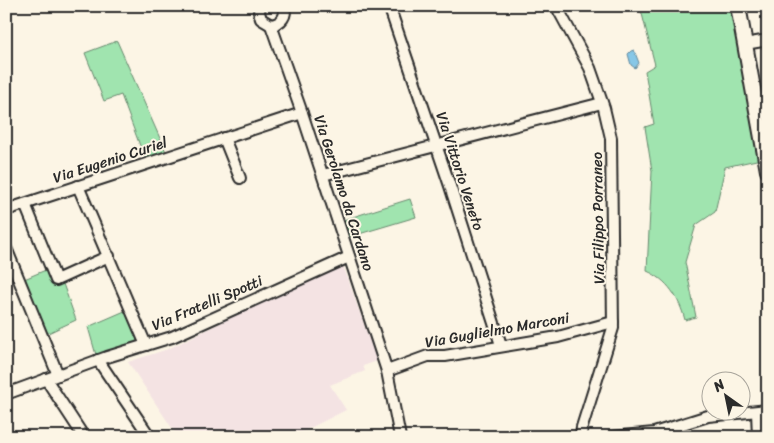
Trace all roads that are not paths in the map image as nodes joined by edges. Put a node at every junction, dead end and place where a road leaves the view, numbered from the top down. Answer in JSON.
{"nodes":[{"id":1,"x":284,"y":6,"type":"edge"},
{"id":2,"x":389,"y":6,"type":"edge"},
{"id":3,"x":558,"y":6,"type":"edge"},
{"id":4,"x":738,"y":6,"type":"edge"},
{"id":5,"x":258,"y":7,"type":"edge"},
{"id":6,"x":271,"y":25,"type":"junction"},
{"id":7,"x":768,"y":40,"type":"edge"},
{"id":8,"x":745,"y":44,"type":"junction"},
{"id":9,"x":602,"y":103,"type":"junction"},
{"id":10,"x":302,"y":113,"type":"junction"},
{"id":11,"x":224,"y":138,"type":"junction"},
{"id":12,"x":436,"y":146,"type":"junction"},
{"id":13,"x":768,"y":171,"type":"edge"},
{"id":14,"x":323,"y":174,"type":"junction"},
{"id":15,"x":240,"y":178,"type":"dead end"},
{"id":16,"x":78,"y":186,"type":"junction"},
{"id":17,"x":25,"y":204,"type":"junction"},
{"id":18,"x":6,"y":210,"type":"edge"},
{"id":19,"x":6,"y":248,"type":"edge"},
{"id":20,"x":109,"y":256,"type":"junction"},
{"id":21,"x":349,"y":257,"type":"junction"},
{"id":22,"x":613,"y":322,"type":"junction"},
{"id":23,"x":146,"y":345,"type":"junction"},
{"id":24,"x":501,"y":346,"type":"junction"},
{"id":25,"x":98,"y":360,"type":"junction"},
{"id":26,"x":387,"y":371,"type":"junction"},
{"id":27,"x":58,"y":375,"type":"junction"},
{"id":28,"x":46,"y":379,"type":"junction"},
{"id":29,"x":6,"y":394,"type":"edge"},
{"id":30,"x":762,"y":411,"type":"edge"},
{"id":31,"x":84,"y":437,"type":"edge"},
{"id":32,"x":150,"y":437,"type":"edge"},
{"id":33,"x":400,"y":437,"type":"edge"},
{"id":34,"x":581,"y":437,"type":"edge"},
{"id":35,"x":612,"y":437,"type":"edge"},
{"id":36,"x":758,"y":437,"type":"edge"}],
"edges":[{"from":1,"to":6,"type":"street"},
{"from":2,"to":12,"type":"street","name":"Via Vittorio Veneto"},
{"from":3,"to":9,"type":"street","name":"Via Filippo Porraneo"},
{"from":4,"to":8,"type":"street"},
{"from":5,"to":6,"type":"street","name":"Via Gerolamo da Cardano"},
{"from":6,"to":10,"type":"street","name":"Via Gerolamo da Cardano"},
{"from":7,"to":8,"type":"street"},
{"from":8,"to":13,"type":"street"},
{"from":9,"to":12,"type":"street"},
{"from":9,"to":22,"type":"street","name":"Via Filippo Porraneo"},
{"from":10,"to":11,"type":"street","name":"Via Eugenio Curiel"},
{"from":10,"to":14,"type":"street","name":"Via Gerolamo da Cardano"},
{"from":11,"to":15,"type":"street"},
{"from":11,"to":16,"type":"street","name":"Via Eugenio Curiel"},
{"from":12,"to":14,"type":"street"},
{"from":12,"to":24,"type":"street","name":"Via Vittorio Veneto"},
{"from":14,"to":21,"type":"street","name":"Via Gerolamo da Cardano"},
{"from":16,"to":17,"type":"street","name":"Via Eugenio Curiel"},
{"from":16,"to":20,"type":"street"},
{"from":17,"to":18,"type":"street","name":"Via Eugenio Curiel"},
{"from":17,"to":20,"type":"street"},
{"from":19,"to":27,"type":"street"},
{"from":20,"to":23,"type":"street"},
{"from":21,"to":23,"type":"street","name":"Via Fratelli Spotti"},
{"from":21,"to":26,"type":"street","name":"Via Gerolamo da Cardano"},
{"from":22,"to":24,"type":"street","name":"Via Guglielmo Marconi"},
{"from":22,"to":34,"type":"street","name":"Via Filippo Porraneo"},
{"from":23,"to":25,"type":"street","name":"Via Fratelli Spotti"},
{"from":24,"to":26,"type":"street","name":"Via Guglielmo Marconi"},
{"from":25,"to":27,"type":"street","name":"Via Fratelli Spotti"},
{"from":25,"to":32,"type":"street"},
{"from":26,"to":33,"type":"street","name":"Via Gerolamo da Cardano"},
{"from":27,"to":28,"type":"street","name":"Via Fratelli Spotti"},
{"from":28,"to":29,"type":"street","name":"Via Fratelli Spotti"},
{"from":28,"to":31,"type":"street"},
{"from":30,"to":35,"type":"street"},
{"from":30,"to":36,"type":"street"}]}
